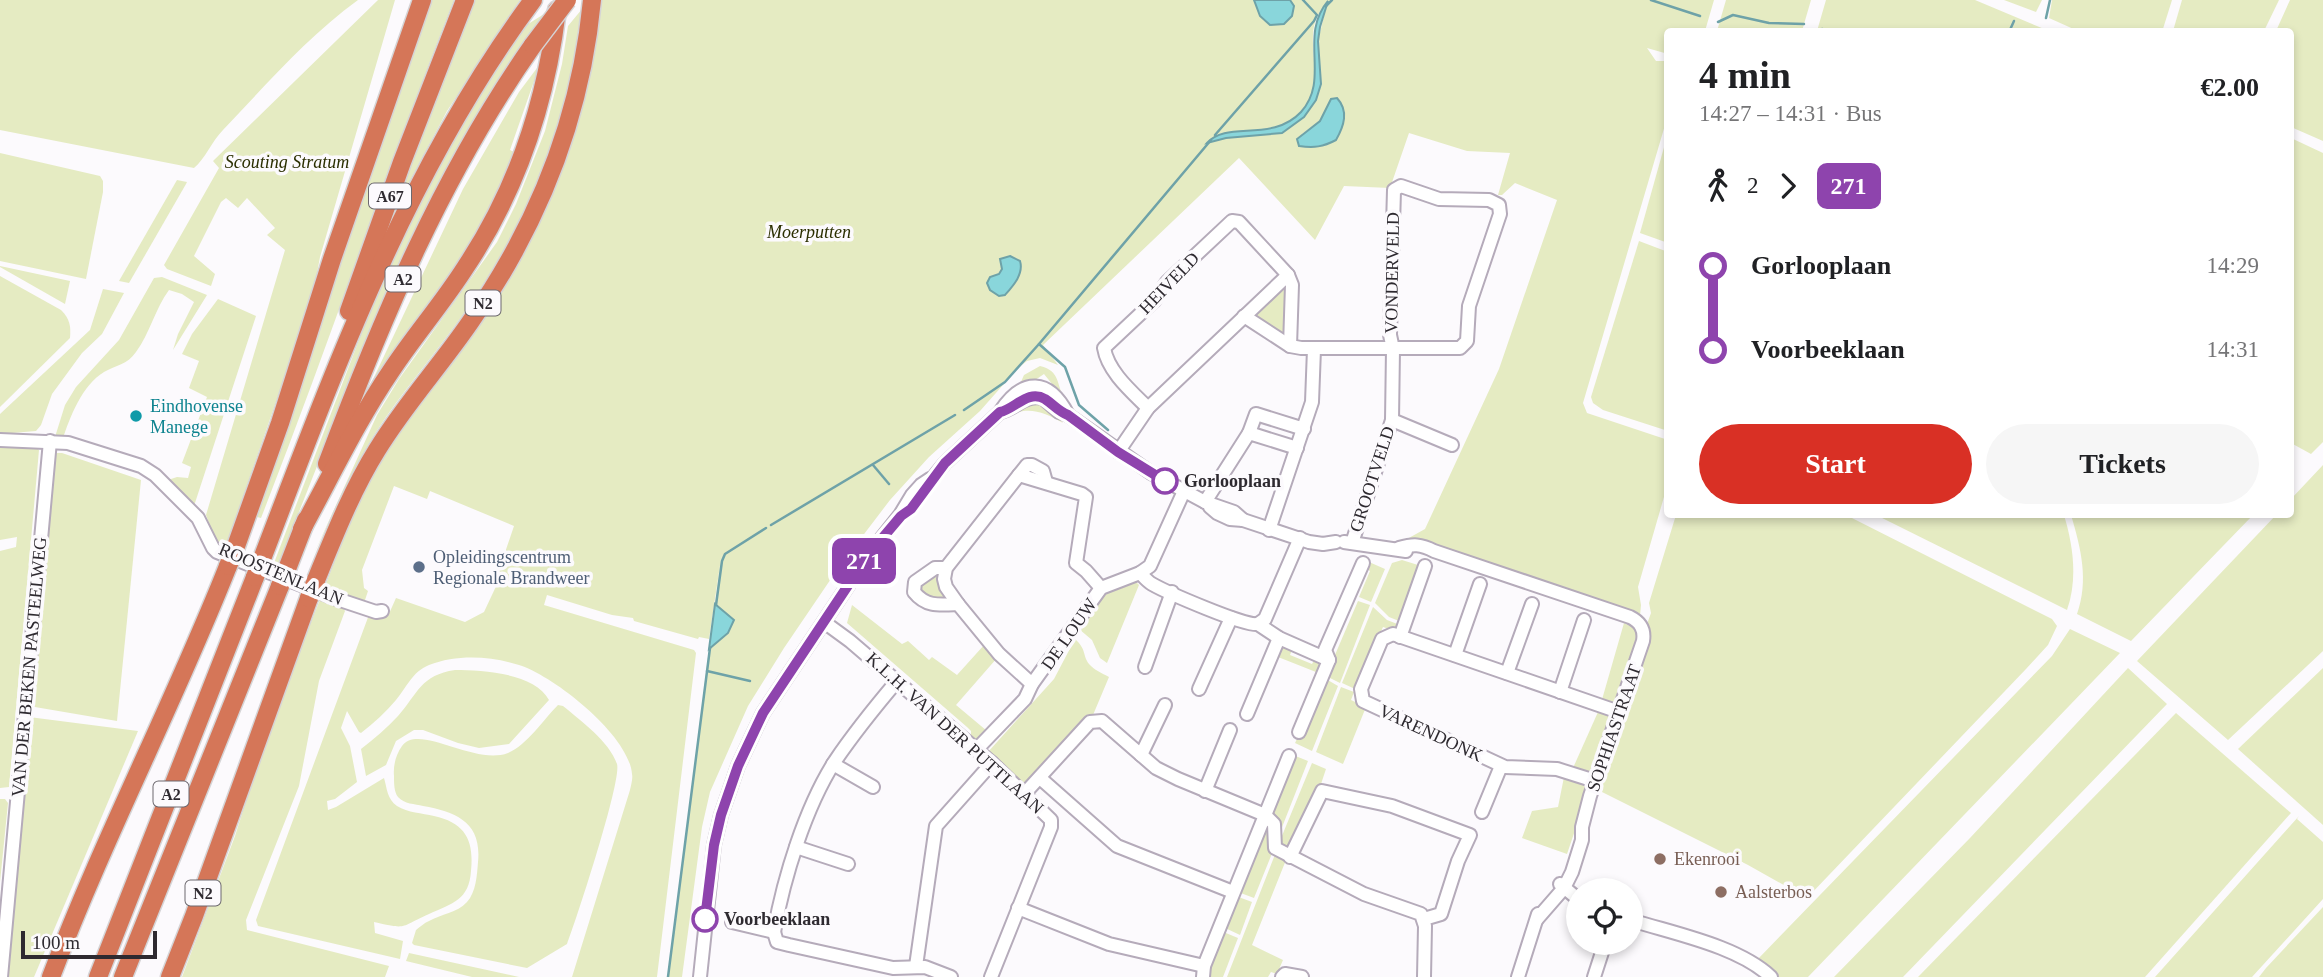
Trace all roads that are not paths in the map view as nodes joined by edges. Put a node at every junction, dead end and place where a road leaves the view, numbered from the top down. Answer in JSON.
{"nodes":[{"id":1,"x":422,"y":0,"type":"edge"},
{"id":2,"x":466,"y":0,"type":"edge"},
{"id":3,"x":533,"y":0,"type":"edge"},
{"id":4,"x":558,"y":0,"type":"edge"},
{"id":5,"x":567,"y":0,"type":"edge"},
{"id":6,"x":592,"y":0,"type":"edge"},
{"id":7,"x":1288,"y":275,"type":"junction"},
{"id":8,"x":1244,"y":316,"type":"junction"},
{"id":9,"x":1290,"y":346,"type":"junction"},
{"id":10,"x":1314,"y":349,"type":"junction"},
{"id":11,"x":1393,"y":349,"type":"junction"},
{"id":12,"x":325,"y":394,"type":"junction"},
{"id":13,"x":1148,"y":408,"type":"junction"},
{"id":14,"x":1392,"y":420,"type":"junction"},
{"id":15,"x":1304,"y":429,"type":"junction"},
{"id":16,"x":1249,"y":433,"type":"junction"},
{"id":17,"x":0,"y":440,"type":"edge"},
{"id":18,"x":50,"y":441,"type":"junction"},
{"id":19,"x":1452,"y":445,"type":"dead end"},
{"id":20,"x":1297,"y":448,"type":"junction"},
{"id":21,"x":1118,"y":452,"type":"junction"},
{"id":22,"x":1184,"y":491,"type":"junction"},
{"id":23,"x":1205,"y":502,"type":"junction"},
{"id":24,"x":302,"y":529,"type":"junction"},
{"id":25,"x":1269,"y":530,"type":"junction"},
{"id":26,"x":1300,"y":538,"type":"junction"},
{"id":27,"x":1352,"y":543,"type":"junction"},
{"id":28,"x":1363,"y":563,"type":"dead end"},
{"id":29,"x":1424,"y":566,"type":"dead end"},
{"id":30,"x":946,"y":568,"type":"junction"},
{"id":31,"x":1140,"y":573,"type":"junction"},
{"id":32,"x":1480,"y":584,"type":"dead end"},
{"id":33,"x":1101,"y":589,"type":"junction"},
{"id":34,"x":1172,"y":592,"type":"junction"},
{"id":35,"x":958,"y":604,"type":"junction"},
{"id":36,"x":1532,"y":604,"type":"dead end"},
{"id":37,"x":382,"y":611,"type":"dead end"},
{"id":38,"x":1231,"y":618,"type":"junction"},
{"id":39,"x":1584,"y":620,"type":"dead end"},
{"id":40,"x":824,"y":622,"type":"junction"},
{"id":41,"x":1258,"y":624,"type":"junction"},
{"id":42,"x":1400,"y":637,"type":"junction"},
{"id":43,"x":1279,"y":638,"type":"junction"},
{"id":44,"x":1455,"y":655,"type":"junction"},
{"id":45,"x":1329,"y":660,"type":"junction"},
{"id":46,"x":1144,"y":667,"type":"dead end"},
{"id":47,"x":1507,"y":673,"type":"junction"},
{"id":48,"x":897,"y":681,"type":"junction"},
{"id":49,"x":1032,"y":684,"type":"junction"},
{"id":50,"x":1199,"y":689,"type":"dead end"},
{"id":51,"x":1560,"y":692,"type":"junction"},
{"id":52,"x":1165,"y":705,"type":"dead end"},
{"id":53,"x":1619,"y":712,"type":"junction"},
{"id":54,"x":1247,"y":714,"type":"dead end"},
{"id":55,"x":1230,"y":730,"type":"dead end"},
{"id":56,"x":1300,"y":732,"type":"dead end"},
{"id":57,"x":976,"y":750,"type":"junction"},
{"id":58,"x":1141,"y":755,"type":"junction"},
{"id":59,"x":1289,"y":756,"type":"dead end"},
{"id":60,"x":992,"y":763,"type":"junction"},
{"id":61,"x":833,"y":764,"type":"junction"},
{"id":62,"x":1501,"y":766,"type":"junction"},
{"id":63,"x":1040,"y":778,"type":"junction"},
{"id":64,"x":1595,"y":781,"type":"junction"},
{"id":65,"x":873,"y":787,"type":"dead end"},
{"id":66,"x":1205,"y":791,"type":"junction"},
{"id":67,"x":1025,"y":793,"type":"junction"},
{"id":68,"x":1482,"y":812,"type":"dead end"},
{"id":69,"x":1265,"y":815,"type":"junction"},
{"id":70,"x":796,"y":847,"type":"junction"},
{"id":71,"x":1290,"y":857,"type":"junction"},
{"id":72,"x":848,"y":864,"type":"dead end"},
{"id":73,"x":1561,"y":886,"type":"junction"},
{"id":74,"x":1566,"y":890,"type":"edge"},
{"id":75,"x":1233,"y":892,"type":"junction"},
{"id":76,"x":1018,"y":908,"type":"junction"},
{"id":77,"x":1424,"y":919,"type":"junction"},
{"id":78,"x":732,"y":922,"type":"dead end"},
{"id":79,"x":1643,"y":924,"type":"edge"},
{"id":80,"x":774,"y":932,"type":"junction"},
{"id":81,"x":1601,"y":955,"type":"edge"},
{"id":82,"x":916,"y":966,"type":"junction"},
{"id":83,"x":1203,"y":972,"type":"edge"},
{"id":84,"x":1,"y":977,"type":"edge"},
{"id":85,"x":51,"y":977,"type":"edge"},
{"id":86,"x":98,"y":977,"type":"edge"},
{"id":87,"x":123,"y":977,"type":"edge"},
{"id":88,"x":170,"y":977,"type":"edge"},
{"id":89,"x":701,"y":977,"type":"edge"},
{"id":90,"x":951,"y":977,"type":"edge"},
{"id":91,"x":991,"y":977,"type":"edge"},
{"id":92,"x":1282,"y":977,"type":"edge"},
{"id":93,"x":1302,"y":977,"type":"edge"},
{"id":94,"x":1424,"y":977,"type":"edge"},
{"id":95,"x":1518,"y":977,"type":"edge"},
{"id":96,"x":1594,"y":977,"type":"edge"},
{"id":97,"x":1771,"y":977,"type":"edge"}],
"edges":[{"from":1,"to":85,"type":"highway","bridge":true},
{"from":2,"to":12,"type":"highway","number":"A67"},
{"from":3,"to":12,"type":"highway","number":"A2"},
{"from":4,"to":24,"type":"highway"},
{"from":5,"to":24,"type":"highway","number":"A2","bridge":true},
{"from":6,"to":88,"type":"highway","number":"N2","bridge":true},
{"from":7,"to":8,"type":"street"},
{"from":7,"to":9,"type":"street"},
{"from":7,"to":13,"type":"street","name":"HEIVELD"},
{"from":8,"to":9,"type":"street"},
{"from":8,"to":13,"type":"street"},
{"from":9,"to":10,"type":"street"},
{"from":10,"to":11,"type":"street"},
{"from":10,"to":15,"type":"street"},
{"from":11,"to":11,"type":"street","name":"VONDERVELD"},
{"from":11,"to":14,"type":"street","name":"GROOTVELD"},
{"from":12,"to":86,"type":"highway","number":"A2","bridge":true},
{"from":13,"to":21,"type":"street"},
{"from":14,"to":19,"type":"street"},
{"from":14,"to":27,"type":"street","name":"GROOTVELD"},
{"from":15,"to":16,"type":"street"},
{"from":15,"to":20,"type":"street"},
{"from":16,"to":20,"type":"street"},
{"from":16,"to":23,"type":"street"},
{"from":17,"to":18,"type":"street","name":"ROOSTENLAAN"},
{"from":18,"to":37,"type":"street","name":"ROOSTENLAAN"},
{"from":18,"to":84,"type":"street","name":"VAN DER BEKEN PASTEELWEG"},
{"from":20,"to":25,"type":"street"},
{"from":21,"to":22,"type":"street"},
{"from":21,"to":40,"type":"street"},
{"from":22,"to":23,"type":"street"},
{"from":22,"to":31,"type":"street","name":"DE LOUW"},
{"from":23,"to":25,"type":"street"},
{"from":24,"to":87,"type":"highway","number":"A2","bridge":true},
{"from":25,"to":26,"type":"street"},
{"from":26,"to":27,"type":"street"},
{"from":26,"to":41,"type":"street"},
{"from":27,"to":53,"type":"street","name":"SOPHIASTRAAT"},
{"from":28,"to":45,"type":"street"},
{"from":29,"to":42,"type":"street"},
{"from":30,"to":33,"type":"street"},
{"from":30,"to":35,"type":"street"},
{"from":30,"to":35,"type":"street"},
{"from":31,"to":33,"type":"street","name":"DE LOUW"},
{"from":31,"to":34,"type":"street"},
{"from":32,"to":44,"type":"street"},
{"from":33,"to":49,"type":"street","name":"DE LOUW"},
{"from":34,"to":38,"type":"street"},
{"from":34,"to":46,"type":"street"},
{"from":35,"to":49,"type":"street"},
{"from":36,"to":47,"type":"street"},
{"from":38,"to":41,"type":"street"},
{"from":38,"to":50,"type":"street"},
{"from":39,"to":51,"type":"street"},
{"from":40,"to":48,"type":"street","name":"K.L.H. VAN DER PUTTLAAN"},
{"from":40,"to":89,"type":"street"},
{"from":41,"to":43,"type":"street"},
{"from":42,"to":44,"type":"street"},
{"from":42,"to":62,"type":"street","name":"VARENDONK"},
{"from":43,"to":45,"type":"street"},
{"from":43,"to":54,"type":"street"},
{"from":44,"to":47,"type":"street"},
{"from":45,"to":56,"type":"street"},
{"from":47,"to":51,"type":"street"},
{"from":48,"to":57,"type":"street","name":"K.L.H. VAN DER PUTTLAAN"},
{"from":48,"to":61,"type":"street"},
{"from":49,"to":57,"type":"street","name":"DE LOUW"},
{"from":51,"to":53,"type":"street"},
{"from":52,"to":58,"type":"street"},
{"from":53,"to":64,"type":"street","name":"SOPHIASTRAAT"},
{"from":55,"to":66,"type":"street"},
{"from":57,"to":60,"type":"street","name":"K.L.H. VAN DER PUTTLAAN"},
{"from":58,"to":63,"type":"street"},
{"from":58,"to":66,"type":"street"},
{"from":59,"to":69,"type":"street"},
{"from":60,"to":67,"type":"street","name":"K.L.H. VAN DER PUTTLAAN"},
{"from":60,"to":82,"type":"street"},
{"from":61,"to":65,"type":"street"},
{"from":61,"to":70,"type":"street"},
{"from":62,"to":64,"type":"street","name":"VARENDONK"},
{"from":62,"to":68,"type":"street","name":"VARENDONK"},
{"from":63,"to":67,"type":"street"},
{"from":63,"to":75,"type":"street"},
{"from":64,"to":73,"type":"street","name":"SOPHIASTRAAT"},
{"from":66,"to":69,"type":"street"},
{"from":67,"to":76,"type":"street","name":"K.L.H. VAN DER PUTTLAAN"},
{"from":69,"to":71,"type":"street"},
{"from":69,"to":75,"type":"street"},
{"from":70,"to":72,"type":"street"},
{"from":70,"to":80,"type":"street"},
{"from":71,"to":77,"type":"street"},
{"from":71,"to":77,"type":"street"},
{"from":73,"to":74,"type":"street"},
{"from":73,"to":95,"type":"street","name":"SOPHIASTRAAT"},
{"from":75,"to":83,"type":"street"},
{"from":76,"to":83,"type":"street"},
{"from":76,"to":91,"type":"street","name":"K.L.H. VAN DER PUTTLAAN"},
{"from":77,"to":94,"type":"street"},
{"from":78,"to":80,"type":"street"},
{"from":79,"to":97,"type":"street"},
{"from":80,"to":82,"type":"street"},
{"from":81,"to":96,"type":"street"},
{"from":82,"to":90,"type":"street"},
{"from":92,"to":93,"type":"street"}]}
